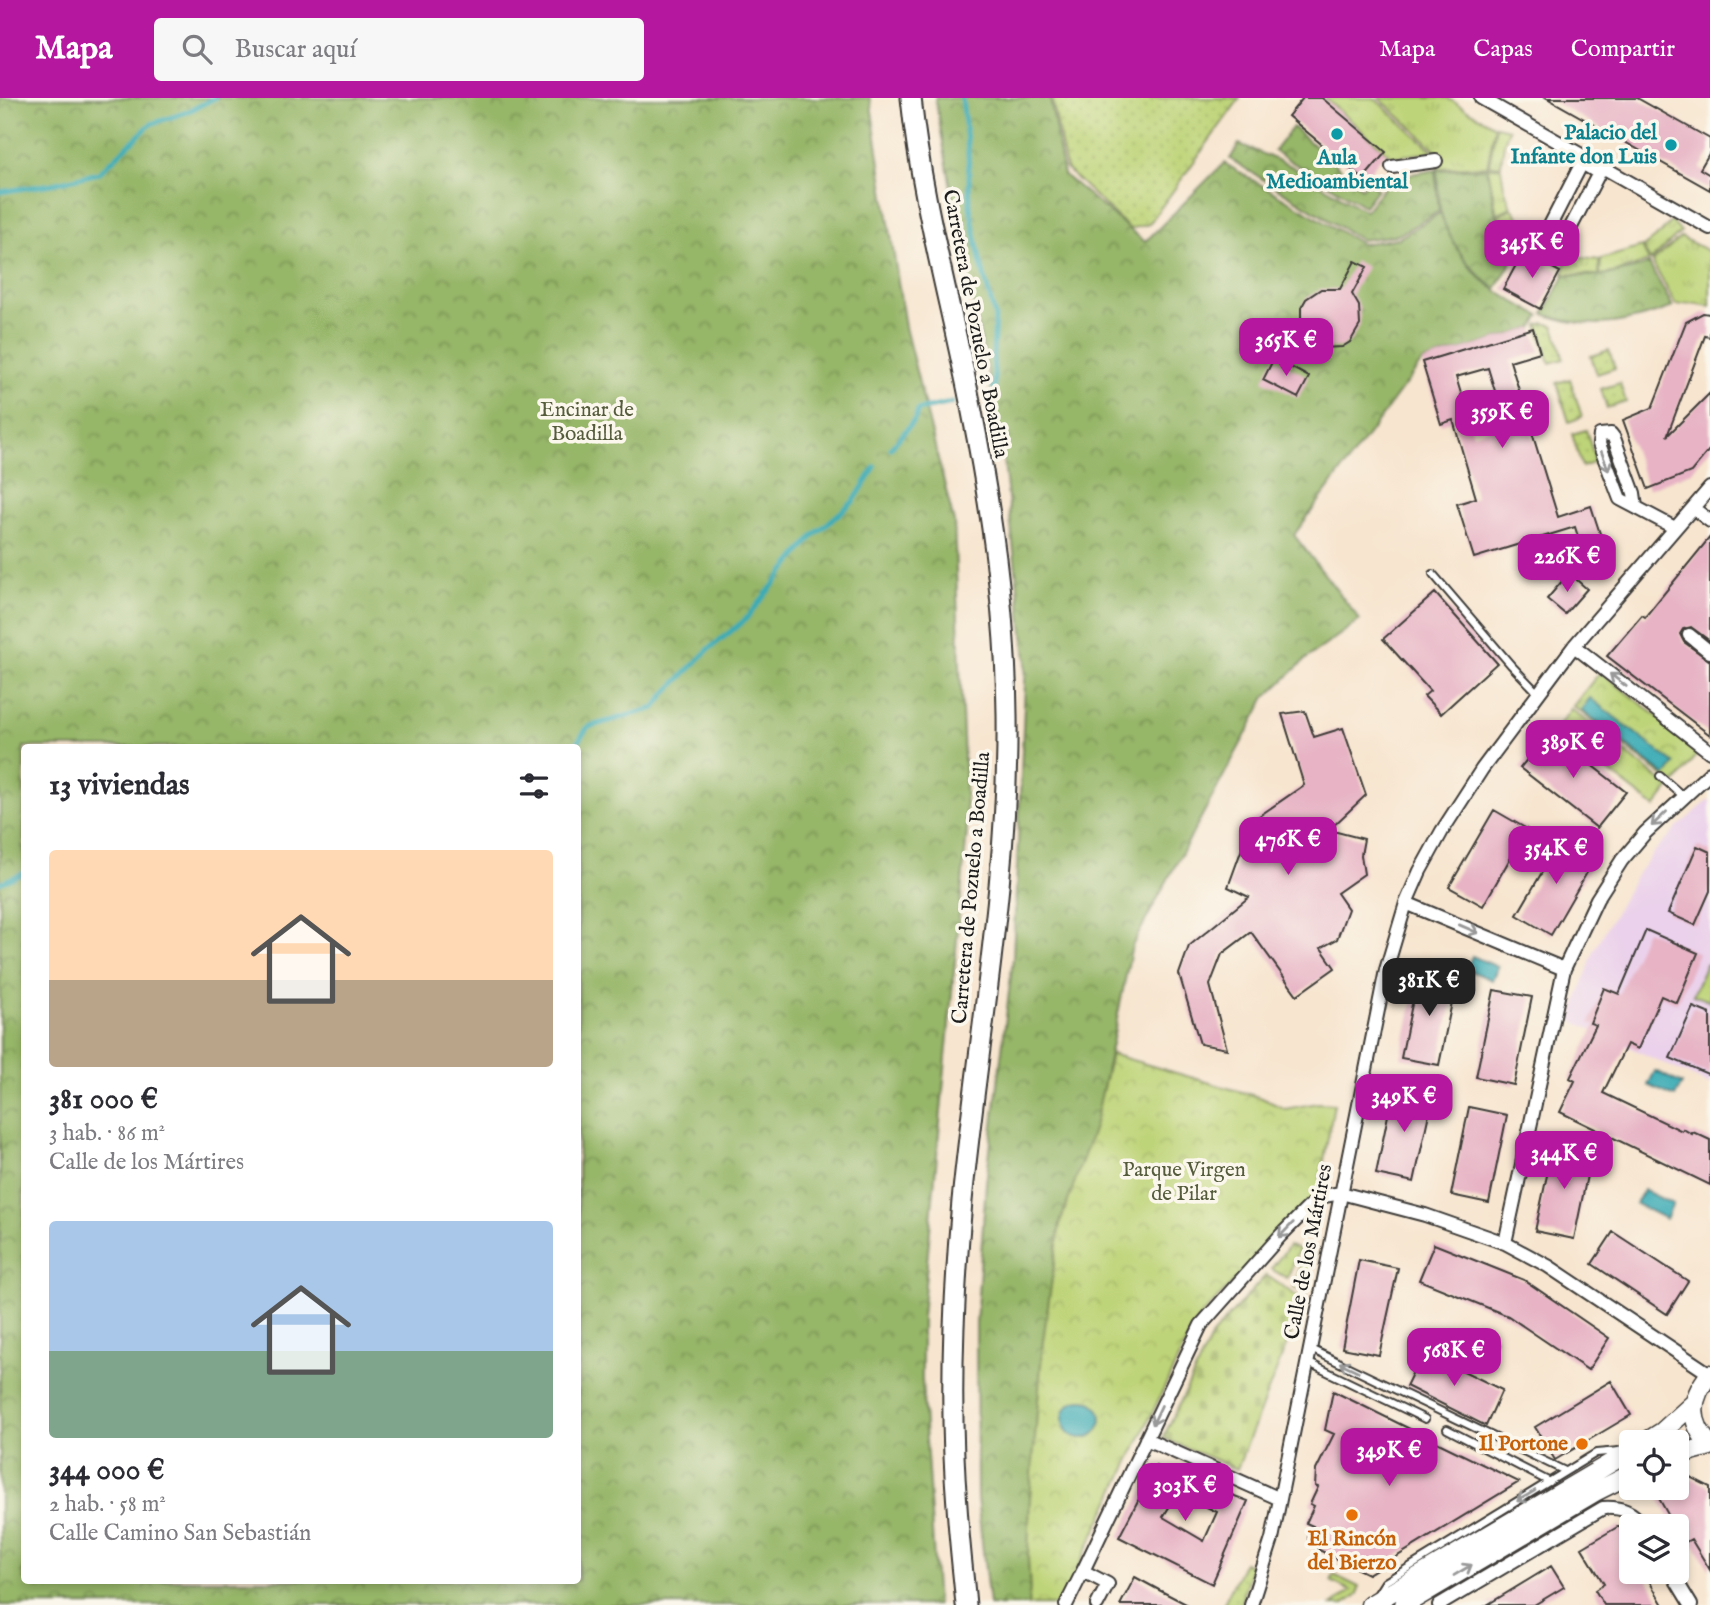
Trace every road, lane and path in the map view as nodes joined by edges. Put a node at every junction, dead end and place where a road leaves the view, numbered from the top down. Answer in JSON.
{"nodes":[{"id":1,"x":911,"y":98,"type":"edge"},
{"id":2,"x":1481,"y":98,"type":"edge"},
{"id":3,"x":1436,"y":162,"type":"dead end"},
{"id":4,"x":1392,"y":167,"type":"dead end"},
{"id":5,"x":1710,"y":228,"type":"edge"},
{"id":6,"x":1560,"y":248,"type":"joint"},
{"id":7,"x":1710,"y":488,"type":"edge"},
{"id":8,"x":1636,"y":507,"type":"junction"},
{"id":9,"x":1693,"y":508,"type":"junction"},
{"id":10,"x":1710,"y":521,"type":"edge"},
{"id":11,"x":1675,"y":528,"type":"junction"},
{"id":12,"x":1433,"y":575,"type":"dead end"},
{"id":13,"x":1689,"y":635,"type":"dead end"},
{"id":14,"x":1574,"y":646,"type":"junction"},
{"id":15,"x":1710,"y":652,"type":"edge"},
{"id":16,"x":1538,"y":693,"type":"junction"},
{"id":17,"x":1710,"y":752,"type":"edge"},
{"id":18,"x":1710,"y":773,"type":"edge"},
{"id":19,"x":1660,"y":776,"type":"dead end"},
{"id":20,"x":1683,"y":796,"type":"junction"},
{"id":21,"x":1406,"y":903,"type":"junction"},
{"id":22,"x":1564,"y":969,"type":"junction"},
{"id":23,"x":1341,"y":1193,"type":"junction"},
{"id":24,"x":1505,"y":1243,"type":"junction"},
{"id":25,"x":1309,"y":1348,"type":"junction"},
{"id":26,"x":1306,"y":1361,"type":"junction"},
{"id":27,"x":1710,"y":1374,"type":"edge"},
{"id":28,"x":1694,"y":1403,"type":"junction"},
{"id":29,"x":1425,"y":1419,"type":"dead end"},
{"id":30,"x":1447,"y":1429,"type":"dead end"},
{"id":31,"x":1664,"y":1430,"type":"edge"},
{"id":32,"x":1146,"y":1439,"type":"junction"},
{"id":33,"x":1710,"y":1445,"type":"edge"},
{"id":34,"x":1689,"y":1451,"type":"edge"},
{"id":35,"x":1619,"y":1452,"type":"edge"},
{"id":36,"x":1619,"y":1458,"type":"edge"},
{"id":37,"x":1565,"y":1471,"type":"junction"},
{"id":38,"x":1619,"y":1480,"type":"edge"},
{"id":39,"x":1550,"y":1482,"type":"junction"},
{"id":40,"x":1280,"y":1499,"type":"junction"},
{"id":41,"x":1564,"y":1510,"type":"junction"},
{"id":42,"x":1633,"y":1514,"type":"edge"},
{"id":43,"x":1543,"y":1544,"type":"junction"},
{"id":44,"x":1267,"y":1559,"type":"junction"},
{"id":45,"x":1083,"y":1571,"type":"junction"},
{"id":46,"x":1678,"y":1584,"type":"edge"},
{"id":47,"x":966,"y":1605,"type":"edge"},
{"id":48,"x":1066,"y":1605,"type":"edge"},
{"id":49,"x":1097,"y":1605,"type":"edge"},
{"id":50,"x":1251,"y":1605,"type":"edge"},
{"id":51,"x":1261,"y":1605,"type":"edge"},
{"id":52,"x":1371,"y":1605,"type":"edge"},
{"id":53,"x":1404,"y":1605,"type":"edge"},
{"id":54,"x":1439,"y":1605,"type":"edge"},
{"id":55,"x":1691,"y":1605,"type":"edge"}],
"edges":[{"from":1,"to":47,"type":"main road","name":"Carretera de Pozuelo a Boadilla"},
{"from":2,"to":5,"type":"street"},
{"from":3,"to":4,"type":"street"},
{"from":6,"to":6,"type":"street"},
{"from":7,"to":9,"type":"street","name":"Calle de los Mártires"},
{"from":8,"to":8,"type":"street","one_way":true},
{"from":8,"to":11,"type":"street"},
{"from":9,"to":10,"type":"street"},
{"from":9,"to":11,"type":"street","name":"Calle de los Mártires"},
{"from":11,"to":14,"type":"street","name":"Calle de los Mártires"},
{"from":12,"to":16,"type":"lane"},
{"from":13,"to":15,"type":"street"},
{"from":14,"to":16,"type":"street","name":"Calle de los Mártires"},
{"from":17,"to":14,"type":"street","one_way":true},
{"from":16,"to":21,"type":"street","name":"Calle de los Mártires"},
{"from":18,"to":20,"type":"street"},
{"from":19,"to":20,"type":"lane"},
{"from":20,"to":22,"type":"street","one_way":true},
{"from":21,"to":22,"type":"street","one_way":true},
{"from":21,"to":23,"type":"street","name":"Calle de los Mártires"},
{"from":22,"to":24,"type":"street"},
{"from":23,"to":24,"type":"street"},
{"from":23,"to":25,"type":"street","name":"Calle de los Mártires"},
{"from":23,"to":32,"type":"street","one_way":true},
{"from":24,"to":27,"type":"street"},
{"from":25,"to":26,"type":"street","name":"Calle de los Mártires"},
{"from":37,"to":25,"type":"lane","one_way":true},
{"from":26,"to":29,"type":"lane"},
{"from":26,"to":40,"type":"street","name":"Calle de los Mártires"},
{"from":27,"to":28,"type":"street"},
{"from":28,"to":31,"type":"street"},
{"from":28,"to":33,"type":"street"},
{"from":30,"to":39,"type":"lane"},
{"from":32,"to":40,"type":"street"},
{"from":32,"to":45,"type":"street"},
{"from":33,"to":34,"type":"street"},
{"from":35,"to":37,"type":"lane"},
{"from":36,"to":52,"type":"street"},
{"from":37,"to":39,"type":"lane"},
{"from":38,"to":41,"type":"street"},
{"from":39,"to":52,"type":"lane","one_way":true},
{"from":40,"to":44,"type":"street","name":"Calle de los Mártires"},
{"from":41,"to":43,"type":"street"},
{"from":53,"to":41,"type":"street","one_way":true},
{"from":42,"to":43,"type":"street"},
{"from":43,"to":54,"type":"street"},
{"from":44,"to":50,"type":"street","name":"Calle de los Mártires"},
{"from":44,"to":51,"type":"street","name":"Calle de los Mártires"},
{"from":45,"to":48,"type":"street"},
{"from":45,"to":49,"type":"street"},
{"from":46,"to":55,"type":"street"}]}
